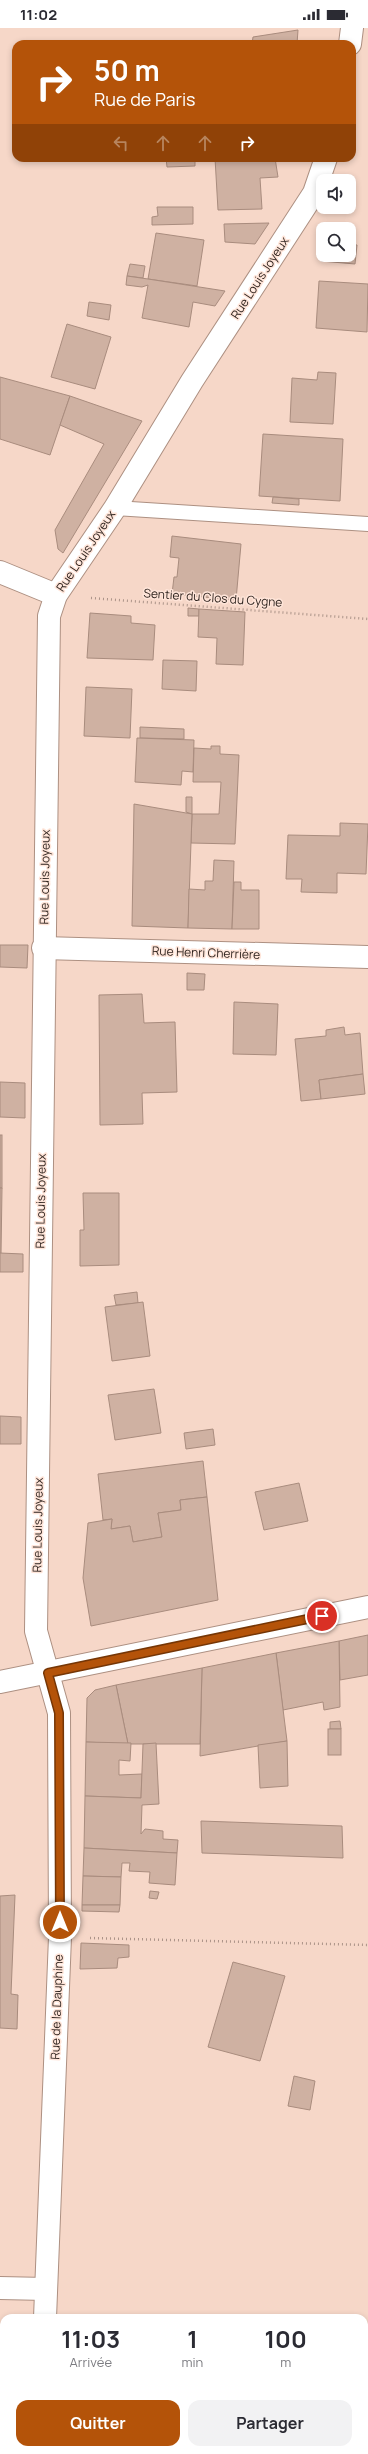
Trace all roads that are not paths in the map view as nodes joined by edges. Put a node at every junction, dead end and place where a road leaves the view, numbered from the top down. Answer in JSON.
{"nodes":[{"id":1,"x":352,"y":28,"type":"edge"},
{"id":2,"x":350,"y":40,"type":"edge"},
{"id":3,"x":324,"y":162,"type":"edge"},
{"id":4,"x":115,"y":508,"type":"junction"},
{"id":5,"x":368,"y":524,"type":"edge"},
{"id":6,"x":0,"y":572,"type":"edge"},
{"id":7,"x":56,"y":595,"type":"junction"},
{"id":8,"x":43,"y":948,"type":"junction"},
{"id":9,"x":368,"y":957,"type":"edge"},
{"id":10,"x":368,"y":1606,"type":"edge"},
{"id":11,"x":48,"y":1673,"type":"junction"},
{"id":12,"x":0,"y":1682,"type":"edge"},
{"id":13,"x":0,"y":2288,"type":"edge"},
{"id":14,"x":46,"y":2289,"type":"junction"},
{"id":15,"x":45,"y":2314,"type":"edge"}],
"edges":[{"from":1,"to":2,"type":"street"},
{"from":3,"to":4,"type":"street","name":"Rue Louis Joyeux"},
{"from":4,"to":5,"type":"lane"},
{"from":4,"to":7,"type":"street","name":"Rue Louis Joyeux"},
{"from":6,"to":7,"type":"street"},
{"from":7,"to":8,"type":"street","name":"Rue Louis Joyeux"},
{"from":8,"to":9,"type":"street","name":"Rue Henri Cherrière"},
{"from":8,"to":11,"type":"street","name":"Rue Louis Joyeux"},
{"from":10,"to":11,"type":"street"},
{"from":11,"to":12,"type":"street"},
{"from":11,"to":14,"type":"street","name":"Rue de la Dauphine"},
{"from":13,"to":14,"type":"street"},
{"from":14,"to":15,"type":"street","name":"Rue de la Dauphine"}]}
